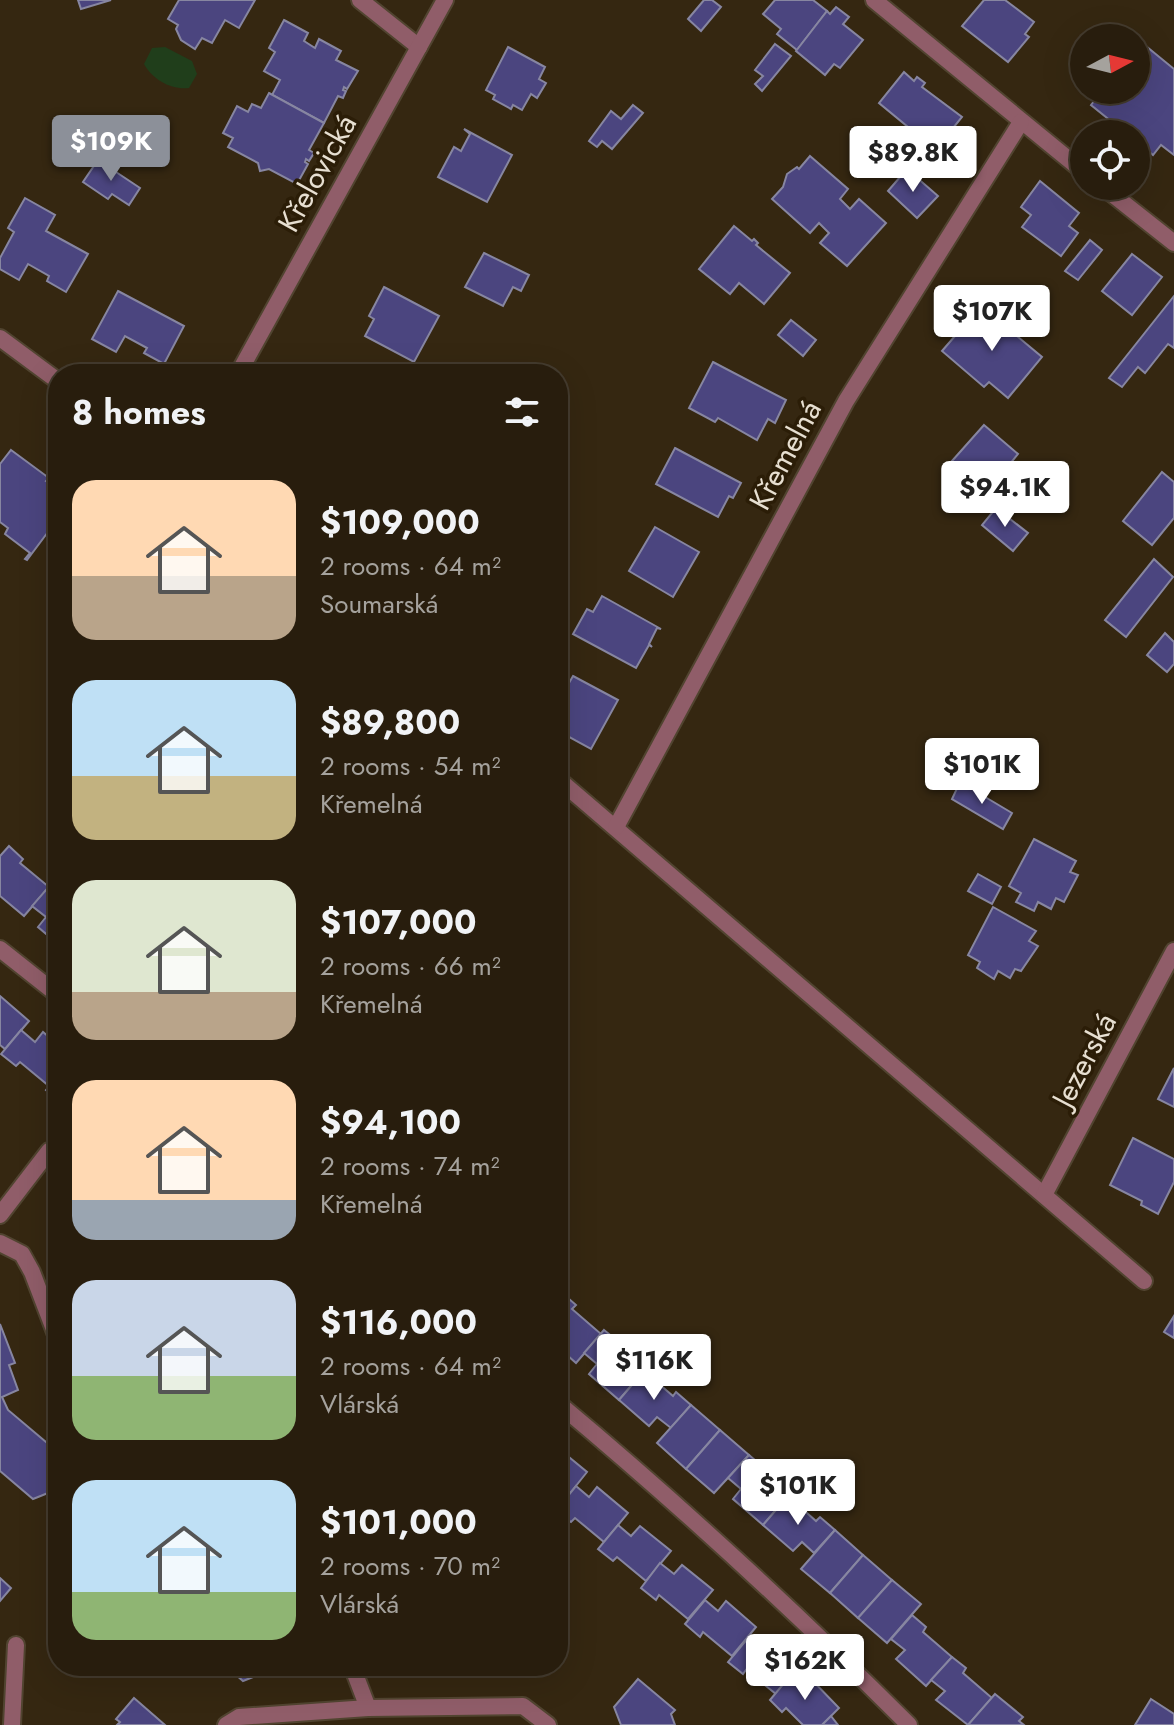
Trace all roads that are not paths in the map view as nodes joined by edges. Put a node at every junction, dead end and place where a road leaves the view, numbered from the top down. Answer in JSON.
{"nodes":[{"id":1,"x":360,"y":0,"type":"edge"},
{"id":2,"x":445,"y":0,"type":"edge"},
{"id":3,"x":874,"y":0,"type":"edge"},
{"id":4,"x":419,"y":47,"type":"junction"},
{"id":5,"x":1021,"y":122,"type":"junction"},
{"id":6,"x":1070,"y":161,"type":"edge"},
{"id":7,"x":1120,"y":200,"type":"edge"},
{"id":8,"x":1174,"y":243,"type":"edge"},
{"id":9,"x":0,"y":338,"type":"edge"},
{"id":10,"x":244,"y":364,"type":"edge"},
{"id":11,"x":48,"y":374,"type":"edge"},
{"id":12,"x":568,"y":787,"type":"edge"},
{"id":13,"x":616,"y":827,"type":"junction"},
{"id":14,"x":0,"y":949,"type":"edge"},
{"id":15,"x":1174,"y":951,"type":"edge"},
{"id":16,"x":48,"y":987,"type":"edge"},
{"id":17,"x":48,"y":1152,"type":"edge"},
{"id":18,"x":1044,"y":1195,"type":"junction"},
{"id":19,"x":0,"y":1215,"type":"edge"},
{"id":20,"x":0,"y":1243,"type":"edge"},
{"id":21,"x":1144,"y":1281,"type":"dead end"},
{"id":22,"x":48,"y":1315,"type":"edge"},
{"id":23,"x":568,"y":1411,"type":"edge"},
{"id":24,"x":16,"y":1645,"type":"dead end"},
{"id":25,"x":356,"y":1676,"type":"edge"},
{"id":26,"x":368,"y":1708,"type":"junction"},
{"id":27,"x":12,"y":1725,"type":"edge"},
{"id":28,"x":226,"y":1725,"type":"edge"},
{"id":29,"x":548,"y":1725,"type":"edge"},
{"id":30,"x":909,"y":1725,"type":"edge"}],
"edges":[{"from":1,"to":4,"type":"street"},
{"from":2,"to":4,"type":"street","name":"Křelovická"},
{"from":3,"to":5,"type":"street"},
{"from":4,"to":10,"type":"street","name":"Křelovická"},
{"from":5,"to":6,"type":"street"},
{"from":5,"to":13,"type":"street","name":"Křemelná"},
{"from":7,"to":8,"type":"street"},
{"from":9,"to":11,"type":"street"},
{"from":12,"to":13,"type":"street"},
{"from":13,"to":18,"type":"street"},
{"from":14,"to":16,"type":"street"},
{"from":15,"to":18,"type":"street","name":"Jezerská"},
{"from":17,"to":19,"type":"street"},
{"from":18,"to":21,"type":"street"},
{"from":20,"to":22,"type":"street"},
{"from":23,"to":30,"type":"street"},
{"from":24,"to":27,"type":"street"},
{"from":25,"to":26,"type":"street"},
{"from":26,"to":28,"type":"street"},
{"from":26,"to":29,"type":"street"}]}
